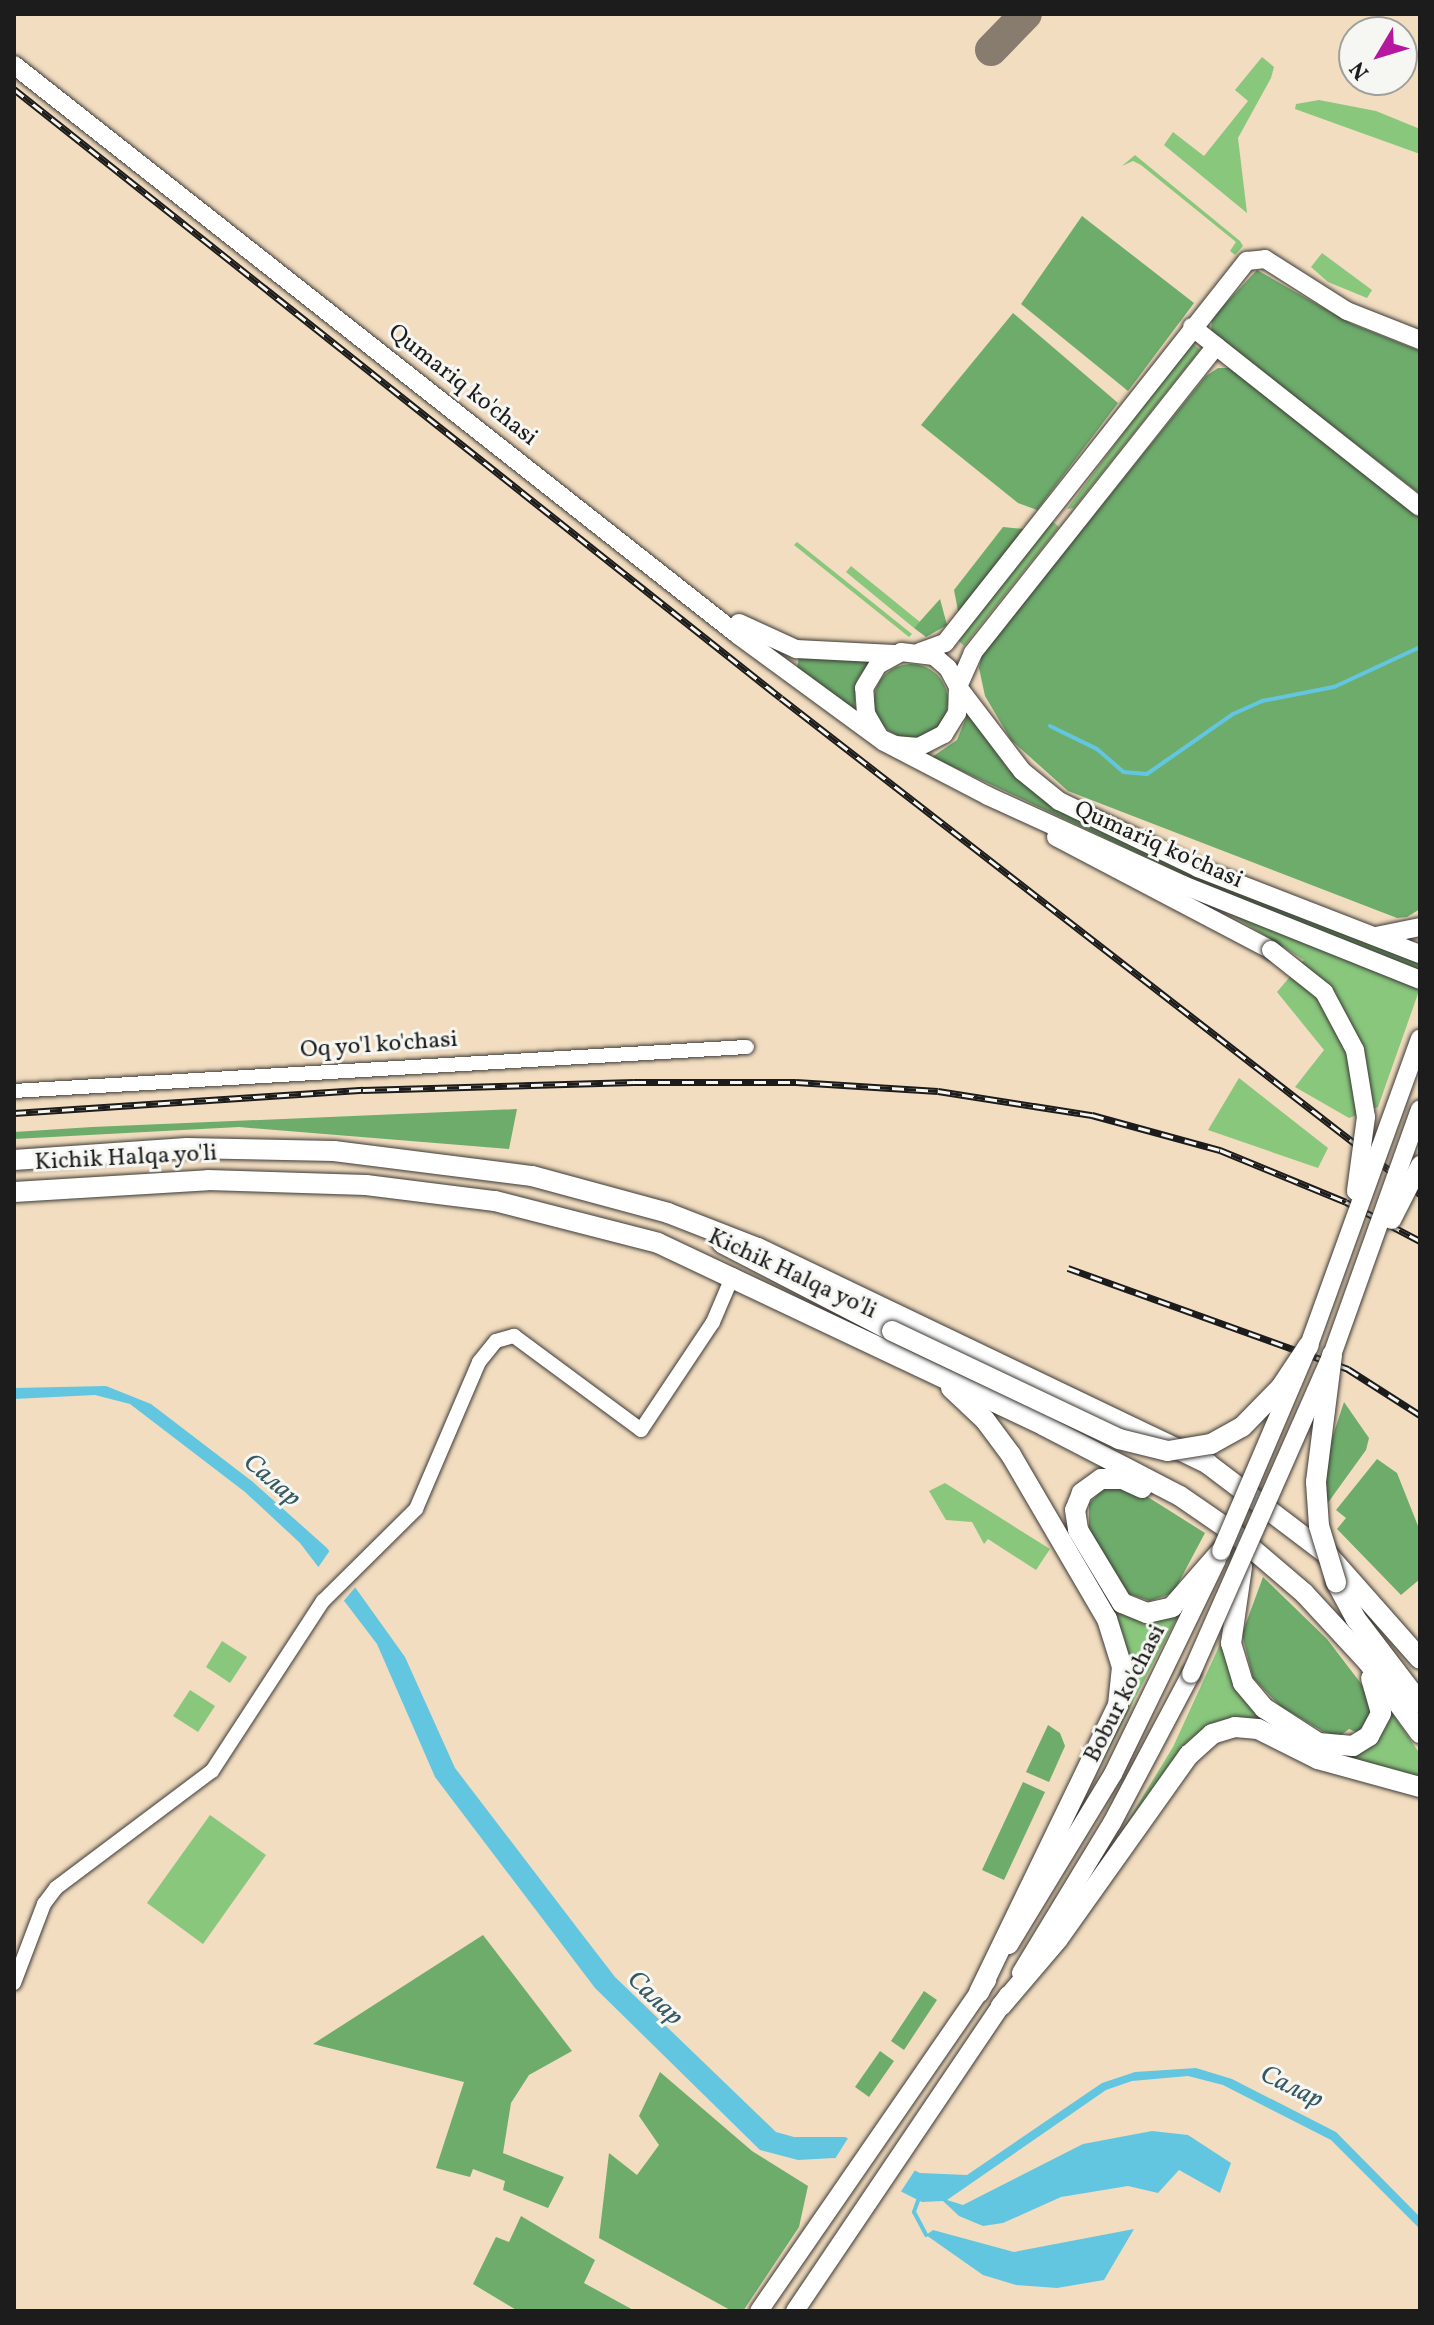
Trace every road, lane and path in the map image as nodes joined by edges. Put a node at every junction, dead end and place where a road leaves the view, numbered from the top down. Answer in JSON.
{"nodes":[{"id":1,"x":14,"y":53,"type":"edge"},
{"id":2,"x":14,"y":65,"type":"edge"},
{"id":3,"x":1192,"y":327,"type":"junction"},
{"id":4,"x":1420,"y":340,"type":"edge"},
{"id":5,"x":1216,"y":346,"type":"junction"},
{"id":6,"x":1420,"y":507,"type":"edge"},
{"id":7,"x":1050,"y":508,"type":"junction"},
{"id":8,"x":1073,"y":526,"type":"junction"},
{"id":9,"x":920,"y":652,"type":"junction"},
{"id":10,"x":894,"y":654,"type":"junction"},
{"id":11,"x":958,"y":687,"type":"junction"},
{"id":12,"x":884,"y":742,"type":"junction"},
{"id":13,"x":988,"y":796,"type":"junction"},
{"id":14,"x":1420,"y":927,"type":"edge"},
{"id":15,"x":1368,"y":936,"type":"junction"},
{"id":16,"x":1420,"y":954,"type":"edge"},
{"id":17,"x":1420,"y":980,"type":"edge"},
{"id":18,"x":1420,"y":1038,"type":"edge"},
{"id":19,"x":747,"y":1047,"type":"dead end"},
{"id":20,"x":14,"y":1091,"type":"edge"},
{"id":21,"x":1420,"y":1109,"type":"edge"},
{"id":22,"x":14,"y":1160,"type":"edge"},
{"id":23,"x":1420,"y":1165,"type":"edge"},
{"id":24,"x":14,"y":1192,"type":"edge"},
{"id":25,"x":744,"y":1249,"type":"junction"},
{"id":26,"x":1336,"y":1272,"type":"junction"},
{"id":27,"x":733,"y":1275,"type":"junction"},
{"id":28,"x":1360,"y":1283,"type":"junction"},
{"id":29,"x":1309,"y":1345,"type":"junction"},
{"id":30,"x":1332,"y":1355,"type":"junction"},
{"id":31,"x":929,"y":1369,"type":"junction"},
{"id":32,"x":1235,"y":1534,"type":"junction"},
{"id":33,"x":1221,"y":1551,"type":"junction"},
{"id":34,"x":1243,"y":1562,"type":"junction"},
{"id":35,"x":1330,"y":1619,"type":"junction"},
{"id":36,"x":1420,"y":1659,"type":"edge"},
{"id":37,"x":1420,"y":1703,"type":"edge"},
{"id":38,"x":1420,"y":1733,"type":"edge"},
{"id":39,"x":1420,"y":1787,"type":"edge"},
{"id":40,"x":14,"y":1983,"type":"edge"},
{"id":41,"x":979,"y":1992,"type":"junction"},
{"id":42,"x":1001,"y":2006,"type":"junction"},
{"id":43,"x":818,"y":2223,"type":"junction"},
{"id":44,"x":843,"y":2240,"type":"junction"},
{"id":45,"x":759,"y":2311,"type":"edge"},
{"id":46,"x":795,"y":2311,"type":"edge"}],
"edges":[{"from":1,"to":10,"type":"main road","name":"Qumariq ko'chasi"},
{"from":2,"to":12,"type":"main road","name":"Qumariq ko'chasi"},
{"from":3,"to":4,"type":"main road"},
{"from":3,"to":5,"type":"main road"},
{"from":3,"to":7,"type":"main road"},
{"from":5,"to":6,"type":"main road"},
{"from":5,"to":8,"type":"main road"},
{"from":7,"to":8,"type":"main road"},
{"from":7,"to":9,"type":"main road"},
{"from":8,"to":11,"type":"main road"},
{"from":9,"to":10,"type":"main road","name":"Qumariq ko'chasi"},
{"from":9,"to":11,"type":"main road","name":"Qumariq ko'chasi"},
{"from":10,"to":12,"type":"main road"},
{"from":11,"to":12,"type":"main road"},
{"from":11,"to":15,"type":"main road","name":"Qumariq ko'chasi"},
{"from":12,"to":13,"type":"main road","name":"Qumariq ko'chasi"},
{"from":13,"to":17,"type":"main road","name":"Qumariq ko'chasi"},
{"from":13,"to":26,"type":"main road","bridge":true},
{"from":14,"to":15,"type":"main road"},
{"from":15,"to":16,"type":"main road","name":"Qumariq ko'chasi"},
{"from":18,"to":26,"type":"main road","name":"Bobur ko'chasi","bridge":true},
{"from":19,"to":20,"type":"street","name":"Oq yo'l ko'chasi"},
{"from":21,"to":28,"type":"main road","name":"Bobur ko'chasi","bridge":true},
{"from":22,"to":25,"type":"highway","name":"Kichik Halqa yo'li"},
{"from":23,"to":28,"type":"main road","bridge":true},
{"from":24,"to":27,"type":"highway","name":"Kichik Halqa yo'li"},
{"from":25,"to":27,"type":"highway"},
{"from":25,"to":29,"type":"highway","bridge":true},
{"from":25,"to":36,"type":"highway","name":"Kichik Halqa yo'li"},
{"from":26,"to":29,"type":"main road","name":"Bobur ko'chasi","bridge":true},
{"from":27,"to":31,"type":"highway","name":"Kichik Halqa yo'li"},
{"from":27,"to":40,"type":"street"},
{"from":28,"to":30,"type":"main road","name":"Bobur ko'chasi","bridge":true},
{"from":29,"to":33,"type":"main road","name":"Bobur ko'chasi","bridge":true},
{"from":30,"to":34,"type":"main road","name":"Bobur ko'chasi","bridge":true},
{"from":30,"to":37,"type":"highway","bridge":true},
{"from":31,"to":32,"type":"highway","name":"Kichik Halqa yo'li"},
{"from":31,"to":41,"type":"highway"},
{"from":32,"to":33,"type":"highway"},
{"from":32,"to":35,"type":"highway","name":"Kichik Halqa yo'li"},
{"from":33,"to":41,"type":"main road","name":"Bobur ko'chasi"},
{"from":34,"to":35,"type":"highway"},
{"from":34,"to":42,"type":"main road","name":"Bobur ko'chasi","bridge":true},
{"from":35,"to":38,"type":"highway","name":"Kichik Halqa yo'li"},
{"from":39,"to":42,"type":"highway"},
{"from":41,"to":43,"type":"main road","name":"Bobur ko'chasi"},
{"from":42,"to":44,"type":"main road","name":"Bobur ko'chasi"},
{"from":43,"to":44,"type":"main road"},
{"from":43,"to":45,"type":"main road","name":"Bobur ko'chasi"},
{"from":44,"to":46,"type":"main road","name":"Bobur ko'chasi"}]}
